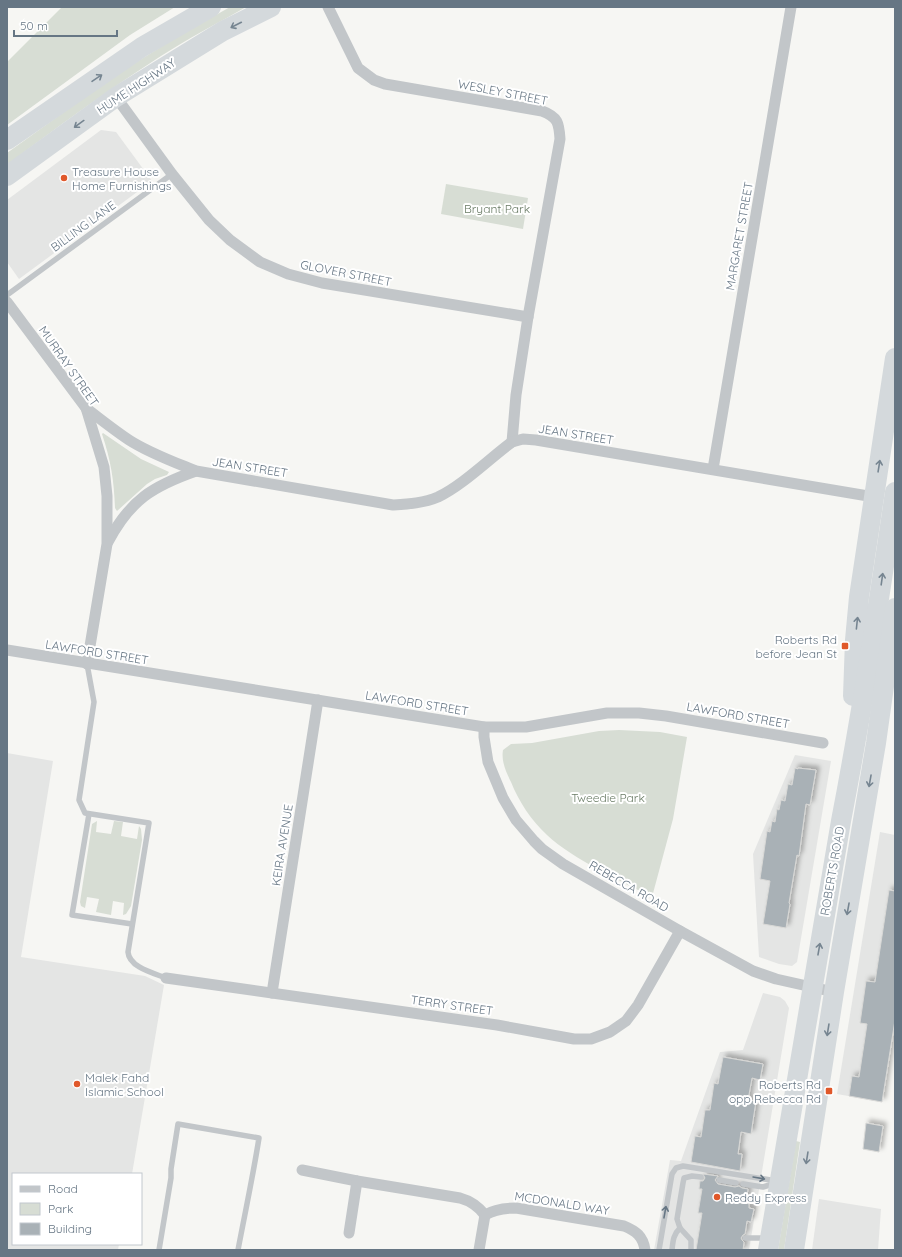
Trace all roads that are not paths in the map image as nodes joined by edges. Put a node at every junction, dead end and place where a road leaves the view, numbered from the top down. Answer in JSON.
{"nodes":[{"id":1,"x":211,"y":7,"type":"edge"},
{"id":2,"x":271,"y":7,"type":"edge"},
{"id":3,"x":328,"y":7,"type":"edge"},
{"id":4,"x":791,"y":7,"type":"edge"},
{"id":5,"x":116,"y":97,"type":"junction"},
{"id":6,"x":7,"y":140,"type":"edge"},
{"id":7,"x":172,"y":174,"type":"junction"},
{"id":8,"x":7,"y":176,"type":"edge"},
{"id":9,"x":7,"y":295,"type":"edge"},
{"id":10,"x":7,"y":302,"type":"edge"},
{"id":11,"x":528,"y":317,"type":"junction"},
{"id":12,"x":895,"y":358,"type":"edge"},
{"id":13,"x":86,"y":408,"type":"junction"},
{"id":14,"x":512,"y":442,"type":"junction"},
{"id":15,"x":713,"y":469,"type":"junction"},
{"id":16,"x":196,"y":471,"type":"junction"},
{"id":17,"x":895,"y":492,"type":"edge"},
{"id":18,"x":874,"y":497,"type":"junction"},
{"id":19,"x":107,"y":544,"type":"junction"},
{"id":20,"x":895,"y":608,"type":"edge"},
{"id":21,"x":7,"y":650,"type":"edge"},
{"id":22,"x":87,"y":664,"type":"junction"},
{"id":23,"x":895,"y":682,"type":"edge"},
{"id":24,"x":318,"y":700,"type":"junction"},
{"id":25,"x":484,"y":727,"type":"junction"},
{"id":26,"x":876,"y":742,"type":"junction"},
{"id":27,"x":823,"y":743,"type":"dead end"},
{"id":28,"x":854,"y":756,"type":"junction"},
{"id":29,"x":89,"y":814,"type":"junction"},
{"id":30,"x":132,"y":924,"type":"junction"},
{"id":31,"x":680,"y":931,"type":"junction"},
{"id":32,"x":166,"y":978,"type":"joint"},
{"id":33,"x":813,"y":987,"type":"junction"},
{"id":34,"x":834,"y":992,"type":"junction"},
{"id":35,"x":272,"y":993,"type":"junction"},
{"id":36,"x":302,"y":1170,"type":"dead end"},
{"id":37,"x":701,"y":1177,"type":"dead end"},
{"id":38,"x":719,"y":1180,"type":"dead end"},
{"id":39,"x":357,"y":1181,"type":"junction"},
{"id":40,"x":736,"y":1182,"type":"dead end"},
{"id":41,"x":779,"y":1182,"type":"junction"},
{"id":42,"x":743,"y":1184,"type":"dead end"},
{"id":43,"x":485,"y":1215,"type":"junction"},
{"id":44,"x":680,"y":1228,"type":"junction"},
{"id":45,"x":349,"y":1233,"type":"dead end"},
{"id":46,"x":745,"y":1238,"type":"dead end"},
{"id":47,"x":769,"y":1244,"type":"edge"},
{"id":48,"x":159,"y":1250,"type":"edge"},
{"id":49,"x":238,"y":1250,"type":"edge"},
{"id":50,"x":479,"y":1250,"type":"edge"},
{"id":51,"x":645,"y":1250,"type":"edge"},
{"id":52,"x":659,"y":1250,"type":"edge"},
{"id":53,"x":672,"y":1250,"type":"edge"},
{"id":54,"x":692,"y":1250,"type":"edge"},
{"id":55,"x":794,"y":1250,"type":"edge"}],
"edges":[{"from":6,"to":1,"type":"highway","one_way":true},
{"from":2,"to":5,"type":"highway","name":"HUME HIGHWAY","one_way":true},
{"from":3,"to":11,"type":"street","name":"WESLEY STREET"},
{"from":4,"to":15,"type":"street","name":"MARGARET STREET"},
{"from":5,"to":7,"type":"street","name":"GLOVER STREET"},
{"from":5,"to":8,"type":"highway","name":"HUME HIGHWAY","one_way":true},
{"from":7,"to":9,"type":"lane","name":"BILLING LANE"},
{"from":7,"to":11,"type":"street","name":"GLOVER STREET"},
{"from":10,"to":13,"type":"street","name":"MURRAY STREET"},
{"from":11,"to":14,"type":"street","name":"WESLEY STREET"},
{"from":18,"to":12,"type":"highway","one_way":true},
{"from":13,"to":16,"type":"street","name":"JEAN STREET"},
{"from":13,"to":19,"type":"street","name":"MURRAY STREET"},
{"from":14,"to":15,"type":"street","name":"JEAN STREET"},
{"from":14,"to":16,"type":"street","name":"JEAN STREET"},
{"from":15,"to":18,"type":"street","name":"JEAN STREET"},
{"from":16,"to":19,"type":"street","name":"JEAN STREET"},
{"from":28,"to":17,"type":"highway","name":"ROBERTS ROAD","one_way":true},
{"from":28,"to":18,"type":"highway","one_way":true},
{"from":19,"to":22,"type":"street","name":"MURRAY STREET"},
{"from":20,"to":26,"type":"highway","name":"ROBERTS ROAD"},
{"from":21,"to":22,"type":"street","name":"LAWFORD STREET"},
{"from":22,"to":24,"type":"street","name":"LAWFORD STREET"},
{"from":22,"to":29,"type":"lane"},
{"from":23,"to":26,"type":"highway"},
{"from":24,"to":25,"type":"street","name":"LAWFORD STREET"},
{"from":24,"to":35,"type":"street","name":"KEIRA AVENUE"},
{"from":25,"to":27,"type":"street","name":"LAWFORD STREET"},
{"from":25,"to":31,"type":"street","name":"REBECCA ROAD"},
{"from":26,"to":34,"type":"highway","name":"ROBERTS ROAD","one_way":true},
{"from":33,"to":28,"type":"highway","name":"ROBERTS ROAD","one_way":true},
{"from":29,"to":30,"type":"lane"},
{"from":29,"to":30,"type":"lane"},
{"from":30,"to":32,"type":"lane"},
{"from":31,"to":33,"type":"street","name":"REBECCA ROAD"},
{"from":31,"to":35,"type":"street","name":"TERRY STREET"},
{"from":32,"to":35,"type":"street","name":"TERRY STREET"},
{"from":33,"to":34,"type":"street","name":"REBECCA ROAD"},
{"from":33,"to":41,"type":"highway","name":"ROBERTS ROAD"},
{"from":34,"to":55,"type":"highway","name":"ROBERTS ROAD","one_way":true},
{"from":36,"to":39,"type":"street"},
{"from":37,"to":44,"type":"lane"},
{"from":38,"to":40,"type":"lane"},
{"from":39,"to":43,"type":"street"},
{"from":39,"to":45,"type":"street"},
{"from":41,"to":42,"type":"lane"},
{"from":41,"to":47,"type":"highway","name":"ROBERTS ROAD"},
{"from":52,"to":41,"type":"lane","one_way":true},
{"from":43,"to":50,"type":"street"},
{"from":43,"to":51,"type":"street","name":"MCDONALD WAY"},
{"from":44,"to":53,"type":"lane"},
{"from":44,"to":54,"type":"lane"},
{"from":46,"to":47,"type":"lane"},
{"from":48,"to":49,"type":"lane"}]}
